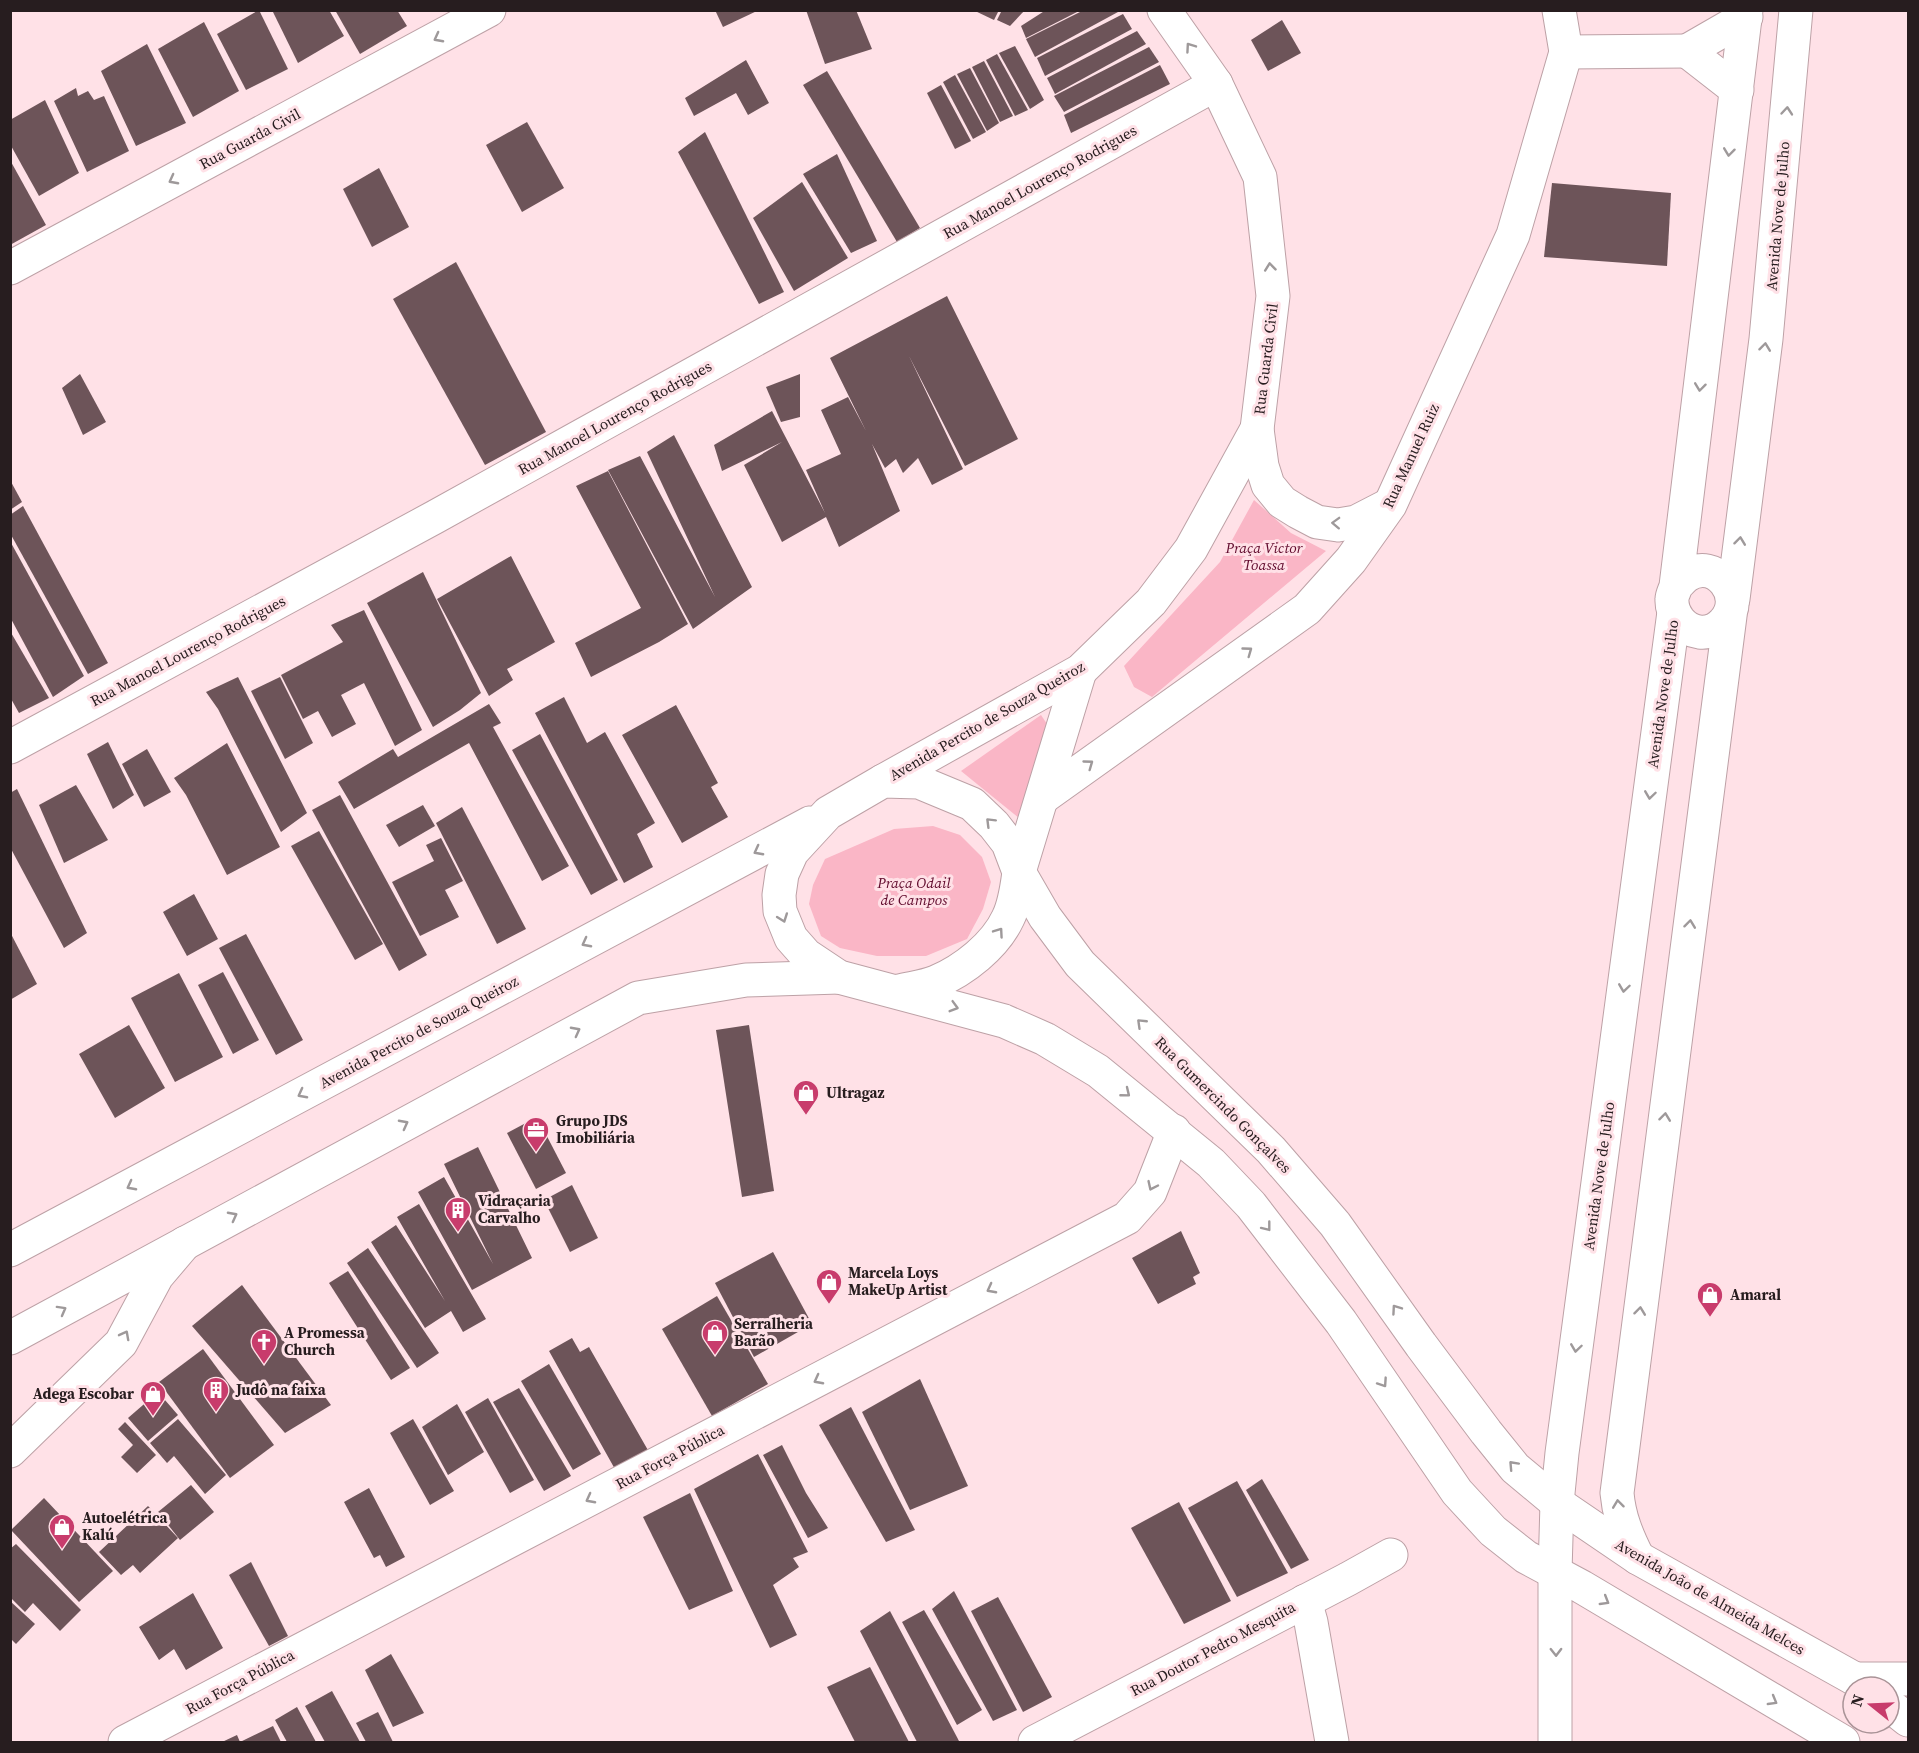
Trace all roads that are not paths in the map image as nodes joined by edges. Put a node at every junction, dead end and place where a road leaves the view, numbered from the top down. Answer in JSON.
{"nodes":[{"id":1,"x":489,"y":10,"type":"edge"},
{"id":2,"x":1164,"y":10,"type":"edge"},
{"id":3,"x":1559,"y":10,"type":"edge"},
{"id":4,"x":1796,"y":10,"type":"edge"},
{"id":5,"x":1746,"y":14,"type":"edge"},
{"id":6,"x":1687,"y":51,"type":"junction"},
{"id":7,"x":1566,"y":52,"type":"junction"},
{"id":8,"x":1216,"y":84,"type":"junction"},
{"id":9,"x":1737,"y":90,"type":"junction"},
{"id":10,"x":10,"y":268,"type":"edge"},
{"id":11,"x":1257,"y":429,"type":"junction"},
{"id":12,"x":1390,"y":505,"type":"junction"},
{"id":13,"x":1675,"y":599,"type":"junction"},
{"id":14,"x":1731,"y":607,"type":"junction"},
{"id":15,"x":1080,"y":671,"type":"junction"},
{"id":16,"x":10,"y":747,"type":"edge"},
{"id":17,"x":883,"y":781,"type":"junction"},
{"id":18,"x":1042,"y":798,"type":"junction"},
{"id":19,"x":828,"y":813,"type":"junction"},
{"id":20,"x":1019,"y":872,"type":"junction"},
{"id":21,"x":839,"y":977,"type":"junction"},
{"id":22,"x":897,"y":991,"type":"junction"},
{"id":23,"x":1173,"y":1131,"type":"junction"},
{"id":24,"x":187,"y":1241,"type":"junction"},
{"id":25,"x":10,"y":1250,"type":"edge"},
{"id":26,"x":10,"y":1338,"type":"edge"},
{"id":27,"x":10,"y":1451,"type":"edge"},
{"id":28,"x":1557,"y":1503,"type":"junction"},
{"id":29,"x":1391,"y":1555,"type":"dead end"},
{"id":30,"x":1638,"y":1558,"type":"junction"},
{"id":31,"x":1555,"y":1572,"type":"junction"},
{"id":32,"x":1305,"y":1601,"type":"junction"},
{"id":33,"x":1846,"y":1675,"type":"edge"},
{"id":34,"x":125,"y":1743,"type":"edge"},
{"id":35,"x":1035,"y":1743,"type":"edge"},
{"id":36,"x":1332,"y":1743,"type":"edge"},
{"id":37,"x":1555,"y":1743,"type":"edge"},
{"id":38,"x":1843,"y":1743,"type":"edge"}],
"edges":[{"from":1,"to":10,"type":"street","name":"Rua Guarda Civil","one_way":true},
{"from":8,"to":2,"type":"street","name":"Rua Guarda Civil","one_way":true},
{"from":3,"to":7,"type":"street","name":"Rua Manuel Ruiz"},
{"from":14,"to":4,"type":"street","name":"Avenida Nove de Julho","one_way":true},
{"from":5,"to":6,"type":"street"},
{"from":5,"to":9,"type":"street","name":"Avenida Nove de Julho"},
{"from":6,"to":7,"type":"street"},
{"from":6,"to":9,"type":"street"},
{"from":7,"to":12,"type":"street","name":"Rua Manuel Ruiz"},
{"from":11,"to":8,"type":"street","name":"Rua Guarda Civil","one_way":true},
{"from":8,"to":16,"type":"street","name":"Rua Manoel Lourenço Rodrigues"},
{"from":9,"to":13,"type":"street","name":"Avenida Nove de Julho","one_way":true},
{"from":12,"to":11,"type":"street","name":"Rua Guarda Civil","one_way":true},
{"from":11,"to":15,"type":"street","name":"Avenida Percito de Souza Queiroz"},
{"from":18,"to":12,"type":"street","name":"Rua Manuel Ruiz","one_way":true},
{"from":13,"to":14,"type":"street","name":"Avenida Nove de Julho"},
{"from":13,"to":14,"type":"street"},
{"from":13,"to":28,"type":"street","name":"Avenida Nove de Julho","one_way":true},
{"from":30,"to":14,"type":"street","name":"Avenida Nove de Julho","one_way":true},
{"from":15,"to":17,"type":"street","name":"Avenida Percito de Souza Queiroz"},
{"from":15,"to":18,"type":"street"},
{"from":17,"to":19,"type":"street","name":"Avenida Percito de Souza Queiroz"},
{"from":20,"to":17,"type":"street","name":"Rua Gumercindo Gonçalves","one_way":true},
{"from":18,"to":20,"type":"street"},
{"from":19,"to":21,"type":"street","one_way":true},
{"from":19,"to":25,"type":"street","name":"Avenida Percito de Souza Queiroz","one_way":true},
{"from":22,"to":20,"type":"street","one_way":true},
{"from":28,"to":20,"type":"street","name":"Rua Gumercindo Gonçalves","one_way":true},
{"from":21,"to":22,"type":"street"},
{"from":24,"to":21,"type":"street","one_way":true},
{"from":22,"to":23,"type":"street","one_way":true},
{"from":23,"to":31,"type":"street","one_way":true},
{"from":23,"to":34,"type":"street","name":"Rua Força Pública","one_way":true},
{"from":26,"to":24,"type":"street","one_way":true},
{"from":27,"to":24,"type":"street","one_way":true},
{"from":28,"to":30,"type":"street","name":"Avenida João de Almeida Melces"},
{"from":28,"to":31,"type":"street","name":"Avenida Nove de Julho"},
{"from":29,"to":32,"type":"street","name":"Rua Doutor Pedro Mesquita"},
{"from":30,"to":33,"type":"street","name":"Avenida João de Almeida Melces"},
{"from":31,"to":37,"type":"street","name":"Avenida Nove de Julho","one_way":true},
{"from":31,"to":38,"type":"street","one_way":true},
{"from":32,"to":35,"type":"street","name":"Rua Doutor Pedro Mesquita"},
{"from":32,"to":36,"type":"street"}]}
